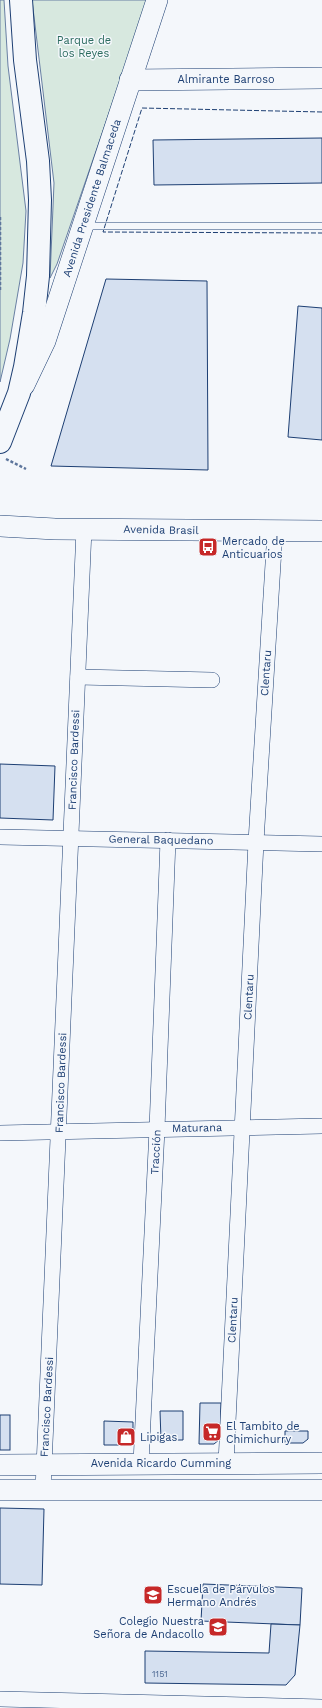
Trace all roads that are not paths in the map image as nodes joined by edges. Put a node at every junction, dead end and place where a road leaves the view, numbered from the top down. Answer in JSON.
{"nodes":[{"id":1,"x":21,"y":0,"type":"edge"},
{"id":2,"x":157,"y":0,"type":"edge"},
{"id":3,"x":322,"y":78,"type":"edge"},
{"id":4,"x":130,"y":80,"type":"junction"},
{"id":5,"x":84,"y":226,"type":"junction"},
{"id":6,"x":322,"y":226,"type":"edge"},
{"id":7,"x":19,"y":393,"type":"junction"},
{"id":8,"x":0,"y":442,"type":"edge"},
{"id":9,"x":0,"y":526,"type":"edge"},
{"id":10,"x":84,"y":529,"type":"junction"},
{"id":11,"x":275,"y":531,"type":"junction"},
{"id":12,"x":322,"y":531,"type":"edge"},
{"id":13,"x":78,"y":677,"type":"junction"},
{"id":14,"x":212,"y":680,"type":"dead end"},
{"id":15,"x":0,"y":836,"type":"edge"},
{"id":16,"x":71,"y":838,"type":"junction"},
{"id":17,"x":168,"y":840,"type":"junction"},
{"id":18,"x":256,"y":842,"type":"junction"},
{"id":19,"x":322,"y":844,"type":"edge"},
{"id":20,"x":322,"y":1126,"type":"edge"},
{"id":21,"x":243,"y":1127,"type":"junction"},
{"id":22,"x":157,"y":1129,"type":"junction"},
{"id":23,"x":59,"y":1131,"type":"junction"},
{"id":24,"x":0,"y":1133,"type":"edge"},
{"id":25,"x":141,"y":1463,"type":"junction"},
{"id":26,"x":226,"y":1463,"type":"junction"},
{"id":27,"x":322,"y":1463,"type":"edge"},
{"id":28,"x":44,"y":1464,"type":"junction"},
{"id":29,"x":0,"y":1465,"type":"edge"},
{"id":30,"x":0,"y":1490,"type":"edge"},
{"id":31,"x":44,"y":1490,"type":"junction"},
{"id":32,"x":322,"y":1490,"type":"edge"},
{"id":33,"x":0,"y":1699,"type":"edge"},
{"id":34,"x":195,"y":1706,"type":"edge"},
{"id":35,"x":251,"y":1706,"type":"edge"},
{"id":36,"x":322,"y":1707,"type":"edge"}],
"edges":[{"from":1,"to":7,"type":"main road","name":"Avenida Presidente Balmaceda"},
{"from":2,"to":4,"type":"main road","name":"Avenida Presidente Balmaceda"},
{"from":3,"to":4,"type":"main road","name":"Almirante Barroso"},
{"from":4,"to":5,"type":"main road","name":"Avenida Presidente Balmaceda"},
{"from":5,"to":6,"type":"lane"},
{"from":5,"to":7,"type":"main road","name":"Avenida Presidente Balmaceda"},
{"from":7,"to":8,"type":"main road","name":"Avenida Presidente Balmaceda"},
{"from":9,"to":10,"type":"main road","name":"Avenida Brasil"},
{"from":10,"to":11,"type":"main road","name":"Avenida Brasil"},
{"from":10,"to":13,"type":"street","name":"Francisco Bardessi"},
{"from":11,"to":12,"type":"main road","name":"Avenida Brasil"},
{"from":11,"to":18,"type":"street","name":"Clentaru"},
{"from":13,"to":14,"type":"street"},
{"from":13,"to":16,"type":"street","name":"Francisco Bardessi"},
{"from":15,"to":16,"type":"street","name":"General Baquedano"},
{"from":16,"to":17,"type":"street","name":"General Baquedano"},
{"from":16,"to":23,"type":"street","name":"Francisco Bardessi"},
{"from":17,"to":18,"type":"street","name":"General Baquedano"},
{"from":17,"to":22,"type":"street","name":"Tracción"},
{"from":18,"to":19,"type":"street","name":"General Baquedano"},
{"from":18,"to":21,"type":"street","name":"Clentaru"},
{"from":20,"to":21,"type":"street","name":"Maturana"},
{"from":21,"to":22,"type":"street","name":"Maturana"},
{"from":21,"to":26,"type":"street","name":"Clentaru"},
{"from":22,"to":23,"type":"street","name":"Maturana"},
{"from":22,"to":25,"type":"street","name":"Tracción"},
{"from":23,"to":24,"type":"street","name":"Maturana"},
{"from":23,"to":28,"type":"street","name":"Francisco Bardessi"},
{"from":25,"to":26,"type":"main road","name":"Avenida Ricardo Cumming"},
{"from":25,"to":28,"type":"main road","name":"Avenida Ricardo Cumming"},
{"from":26,"to":27,"type":"main road","name":"Avenida Ricardo Cumming"},
{"from":28,"to":29,"type":"main road","name":"Avenida Ricardo Cumming"},
{"from":28,"to":31,"type":"street","name":"Francisco Bardessi"},
{"from":30,"to":31,"type":"main road"},
{"from":31,"to":32,"type":"main road"},
{"from":33,"to":34,"type":"street"},
{"from":34,"to":35,"type":"street"},
{"from":35,"to":36,"type":"street"}]}
